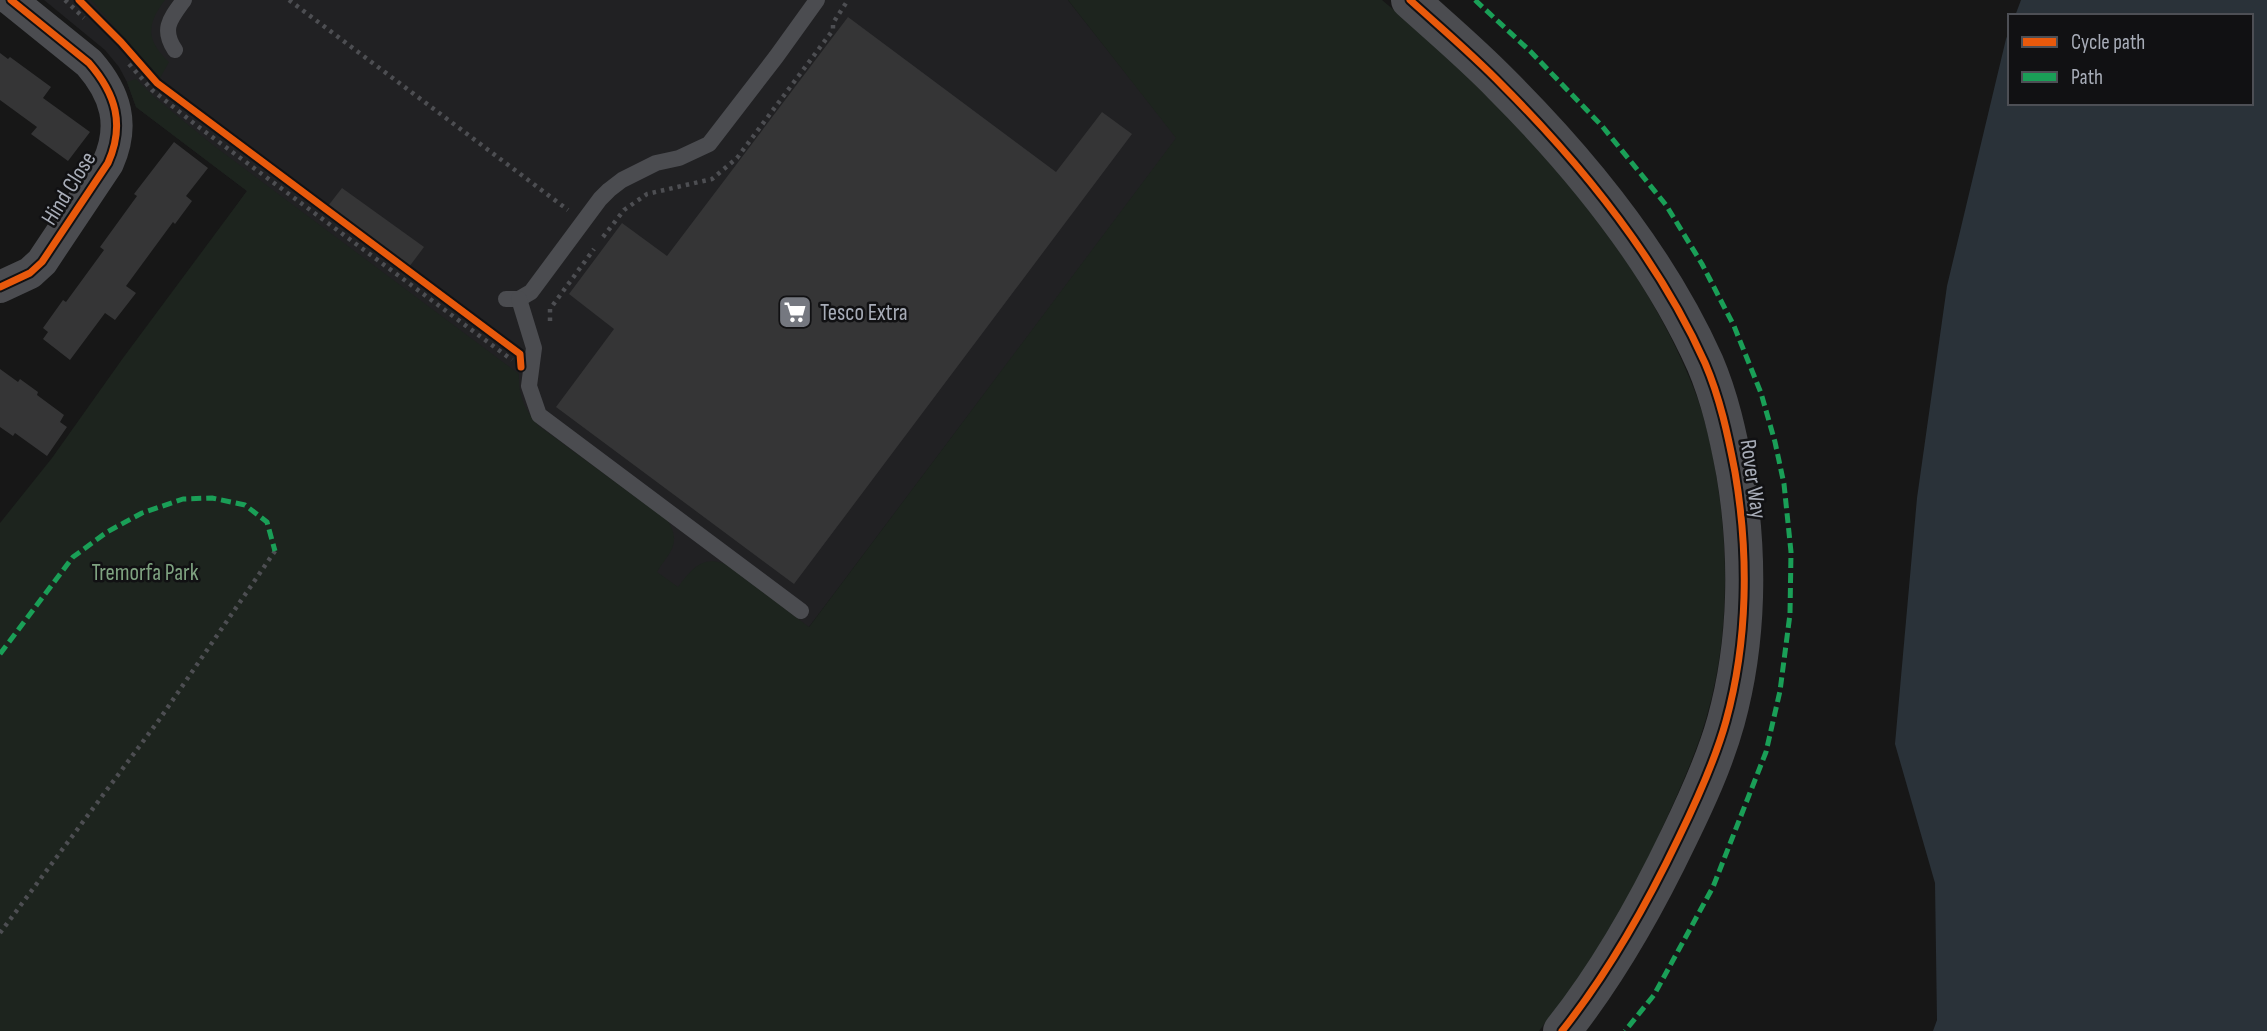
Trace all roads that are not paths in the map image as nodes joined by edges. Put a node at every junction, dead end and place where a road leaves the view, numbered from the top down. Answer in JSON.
{"nodes":[{"id":1,"x":10,"y":0,"type":"edge"},
{"id":2,"x":184,"y":0,"type":"edge"},
{"id":3,"x":817,"y":0,"type":"edge"},
{"id":4,"x":1410,"y":0,"type":"edge"},
{"id":5,"x":175,"y":50,"type":"dead end"},
{"id":6,"x":0,"y":287,"type":"edge"},
{"id":7,"x":801,"y":611,"type":"dead end"},
{"id":8,"x":1562,"y":1031,"type":"edge"}],
"edges":[{"from":1,"to":6,"type":"street","name":"Hind Close"},
{"from":2,"to":5,"type":"lane"},
{"from":3,"to":7,"type":"lane"},
{"from":4,"to":8,"type":"street","name":"Rover Way"}]}
